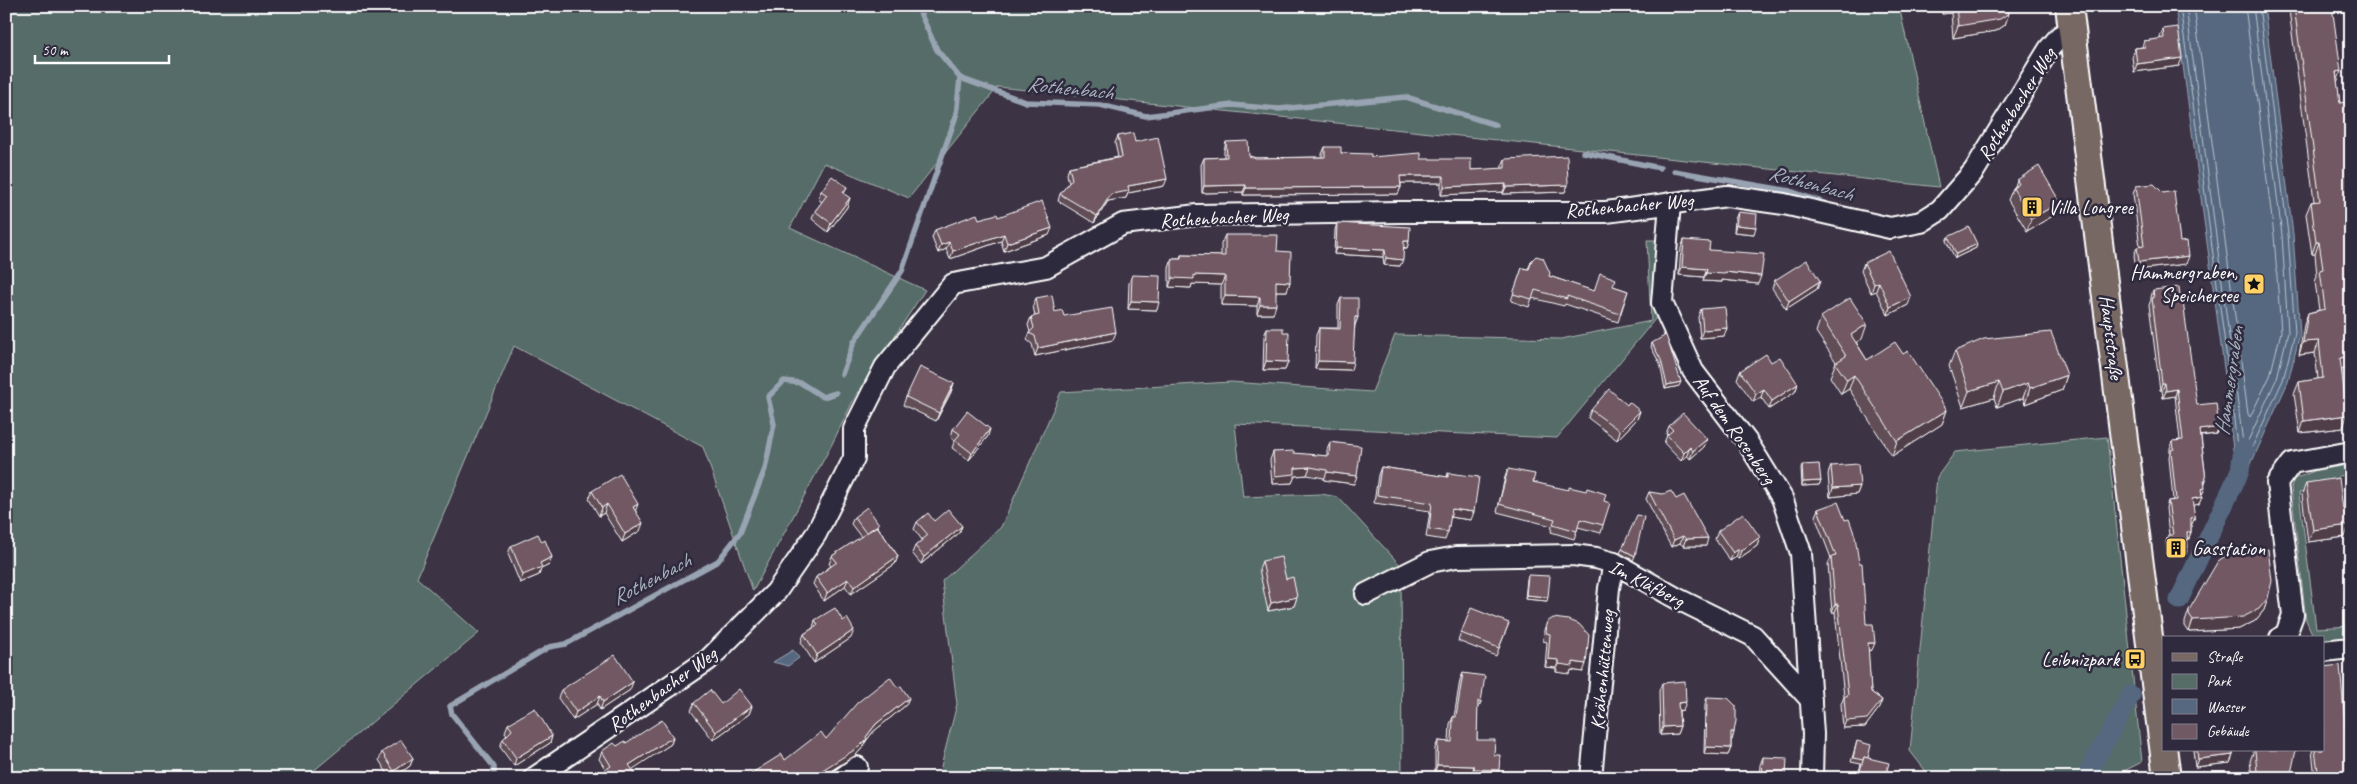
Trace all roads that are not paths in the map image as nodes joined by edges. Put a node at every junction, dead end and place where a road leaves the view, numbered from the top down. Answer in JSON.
{"nodes":[{"id":1,"x":2071,"y":18,"type":"edge"},
{"id":2,"x":1670,"y":202,"type":"junction"},
{"id":3,"x":2351,"y":452,"type":"edge"},
{"id":4,"x":1614,"y":563,"type":"junction"},
{"id":5,"x":1366,"y":594,"type":"dead end"},
{"id":6,"x":2286,"y":636,"type":"edge"},
{"id":7,"x":2351,"y":648,"type":"edge"},
{"id":8,"x":2324,"y":651,"type":"edge"},
{"id":9,"x":2157,"y":667,"type":"edge"},
{"id":10,"x":1811,"y":700,"type":"junction"},
{"id":11,"x":2162,"y":722,"type":"edge"},
{"id":12,"x":2165,"y":752,"type":"edge"},
{"id":13,"x":534,"y":778,"type":"edge"},
{"id":14,"x":1591,"y":778,"type":"edge"},
{"id":15,"x":1812,"y":778,"type":"edge"},
{"id":16,"x":2167,"y":778,"type":"edge"}],
"edges":[{"from":1,"to":2,"type":"street","name":"Rothenbacher Weg"},
{"from":1,"to":9,"type":"main road","name":"Hauptstraße"},
{"from":2,"to":10,"type":"street","name":"Auf dem Rosenberg"},
{"from":2,"to":13,"type":"street","name":"Rothenbacher Weg"},
{"from":3,"to":6,"type":"street"},
{"from":4,"to":5,"type":"street","name":"Im Kläfberg"},
{"from":4,"to":10,"type":"street","name":"Im Kläfberg"},
{"from":4,"to":14,"type":"street","name":"Krähenhüttenweg"},
{"from":7,"to":8,"type":"street"},
{"from":9,"to":11,"type":"main road","name":"Hauptstraße"},
{"from":10,"to":15,"type":"street","name":"Auf dem Rosenberg"},
{"from":12,"to":16,"type":"main road","name":"Hauptstraße"}]}
